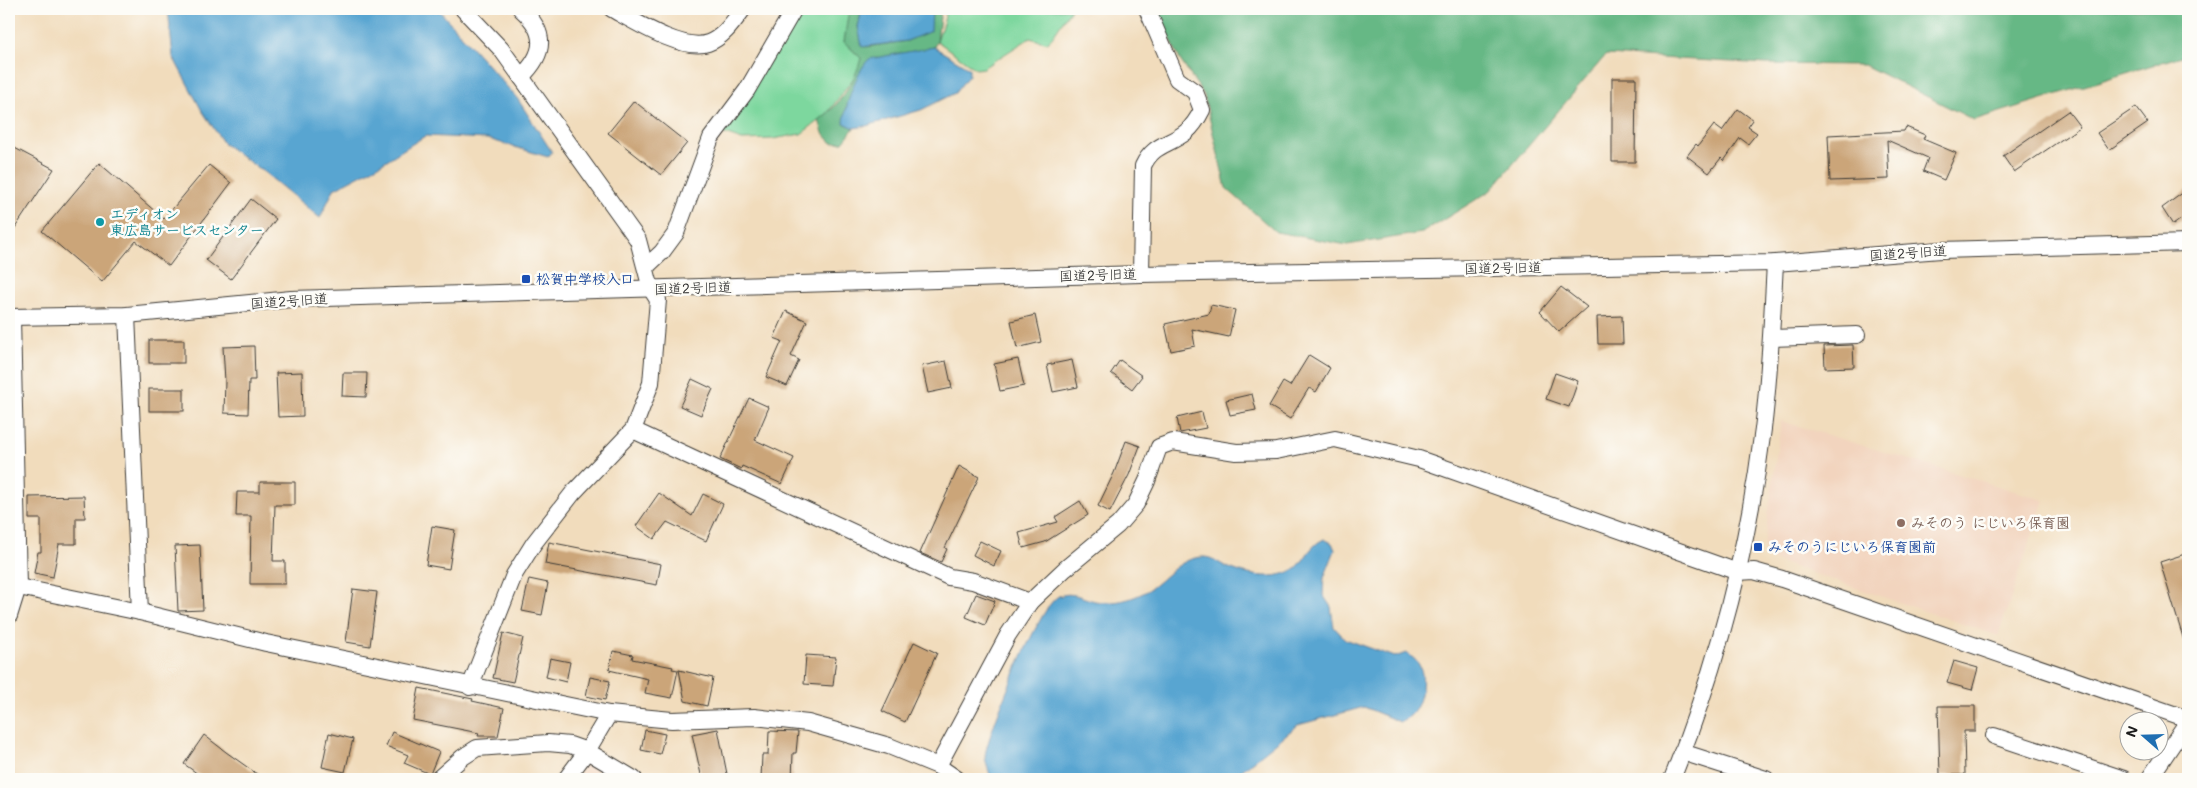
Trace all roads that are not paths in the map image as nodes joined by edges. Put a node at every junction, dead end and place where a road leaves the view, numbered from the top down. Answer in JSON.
{"nodes":[{"id":1,"x":463,"y":9,"type":"edge"},
{"id":2,"x":521,"y":9,"type":"edge"},
{"id":3,"x":612,"y":9,"type":"edge"},
{"id":4,"x":743,"y":9,"type":"edge"},
{"id":5,"x":794,"y":9,"type":"edge"},
{"id":6,"x":1147,"y":9,"type":"edge"},
{"id":7,"x":521,"y":77,"type":"junction"},
{"id":8,"x":2188,"y":243,"type":"edge"},
{"id":9,"x":1775,"y":263,"type":"junction"},
{"id":10,"x":646,"y":267,"type":"junction"},
{"id":11,"x":1141,"y":274,"type":"junction"},
{"id":12,"x":651,"y":289,"type":"junction"},
{"id":13,"x":127,"y":315,"type":"junction"},
{"id":14,"x":10,"y":317,"type":"edge"},
{"id":15,"x":1857,"y":335,"type":"dead end"},
{"id":16,"x":1771,"y":338,"type":"junction"},
{"id":17,"x":633,"y":430,"type":"junction"},
{"id":18,"x":1738,"y":572,"type":"junction"},
{"id":19,"x":13,"y":586,"type":"edge"},
{"id":20,"x":1030,"y":602,"type":"junction"},
{"id":21,"x":140,"y":612,"type":"junction"},
{"id":22,"x":9,"y":616,"type":"edge"},
{"id":23,"x":470,"y":687,"type":"junction"},
{"id":24,"x":609,"y":714,"type":"junction"},
{"id":25,"x":2188,"y":720,"type":"edge"},
{"id":26,"x":1994,"y":736,"type":"dead end"},
{"id":27,"x":587,"y":751,"type":"junction"},
{"id":28,"x":1682,"y":752,"type":"junction"},
{"id":29,"x":938,"y":766,"type":"junction"},
{"id":30,"x":438,"y":779,"type":"edge"},
{"id":31,"x":566,"y":779,"type":"edge"},
{"id":32,"x":634,"y":779,"type":"edge"},
{"id":33,"x":957,"y":779,"type":"edge"},
{"id":34,"x":1672,"y":779,"type":"edge"},
{"id":35,"x":1766,"y":779,"type":"edge"},
{"id":36,"x":2124,"y":779,"type":"edge"},
{"id":37,"x":2149,"y":779,"type":"edge"}],
"edges":[{"from":1,"to":7,"type":"street"},
{"from":2,"to":7,"type":"street"},
{"from":3,"to":4,"type":"street"},
{"from":5,"to":10,"type":"street"},
{"from":6,"to":11,"type":"street"},
{"from":7,"to":10,"type":"street"},
{"from":8,"to":9,"type":"street","name":"国道2号旧道"},
{"from":9,"to":11,"type":"street","name":"国道2号旧道"},
{"from":9,"to":16,"type":"street"},
{"from":10,"to":12,"type":"street"},
{"from":11,"to":12,"type":"street","name":"国道2号旧道"},
{"from":12,"to":13,"type":"street","name":"国道2号旧道"},
{"from":12,"to":17,"type":"street"},
{"from":13,"to":14,"type":"street","name":"国道2号旧道"},
{"from":13,"to":21,"type":"street"},
{"from":14,"to":19,"type":"street"},
{"from":15,"to":16,"type":"street"},
{"from":16,"to":18,"type":"street"},
{"from":17,"to":20,"type":"street"},
{"from":17,"to":23,"type":"street"},
{"from":18,"to":20,"type":"street"},
{"from":18,"to":25,"type":"street"},
{"from":18,"to":28,"type":"street"},
{"from":19,"to":21,"type":"street"},
{"from":19,"to":22,"type":"street"},
{"from":20,"to":29,"type":"street"},
{"from":21,"to":23,"type":"street"},
{"from":23,"to":24,"type":"street"},
{"from":24,"to":27,"type":"street"},
{"from":24,"to":29,"type":"street"},
{"from":25,"to":37,"type":"street"},
{"from":26,"to":36,"type":"street"},
{"from":27,"to":30,"type":"street"},
{"from":27,"to":31,"type":"street"},
{"from":27,"to":32,"type":"street"},
{"from":28,"to":34,"type":"street"},
{"from":28,"to":35,"type":"street"},
{"from":29,"to":33,"type":"street"}]}
